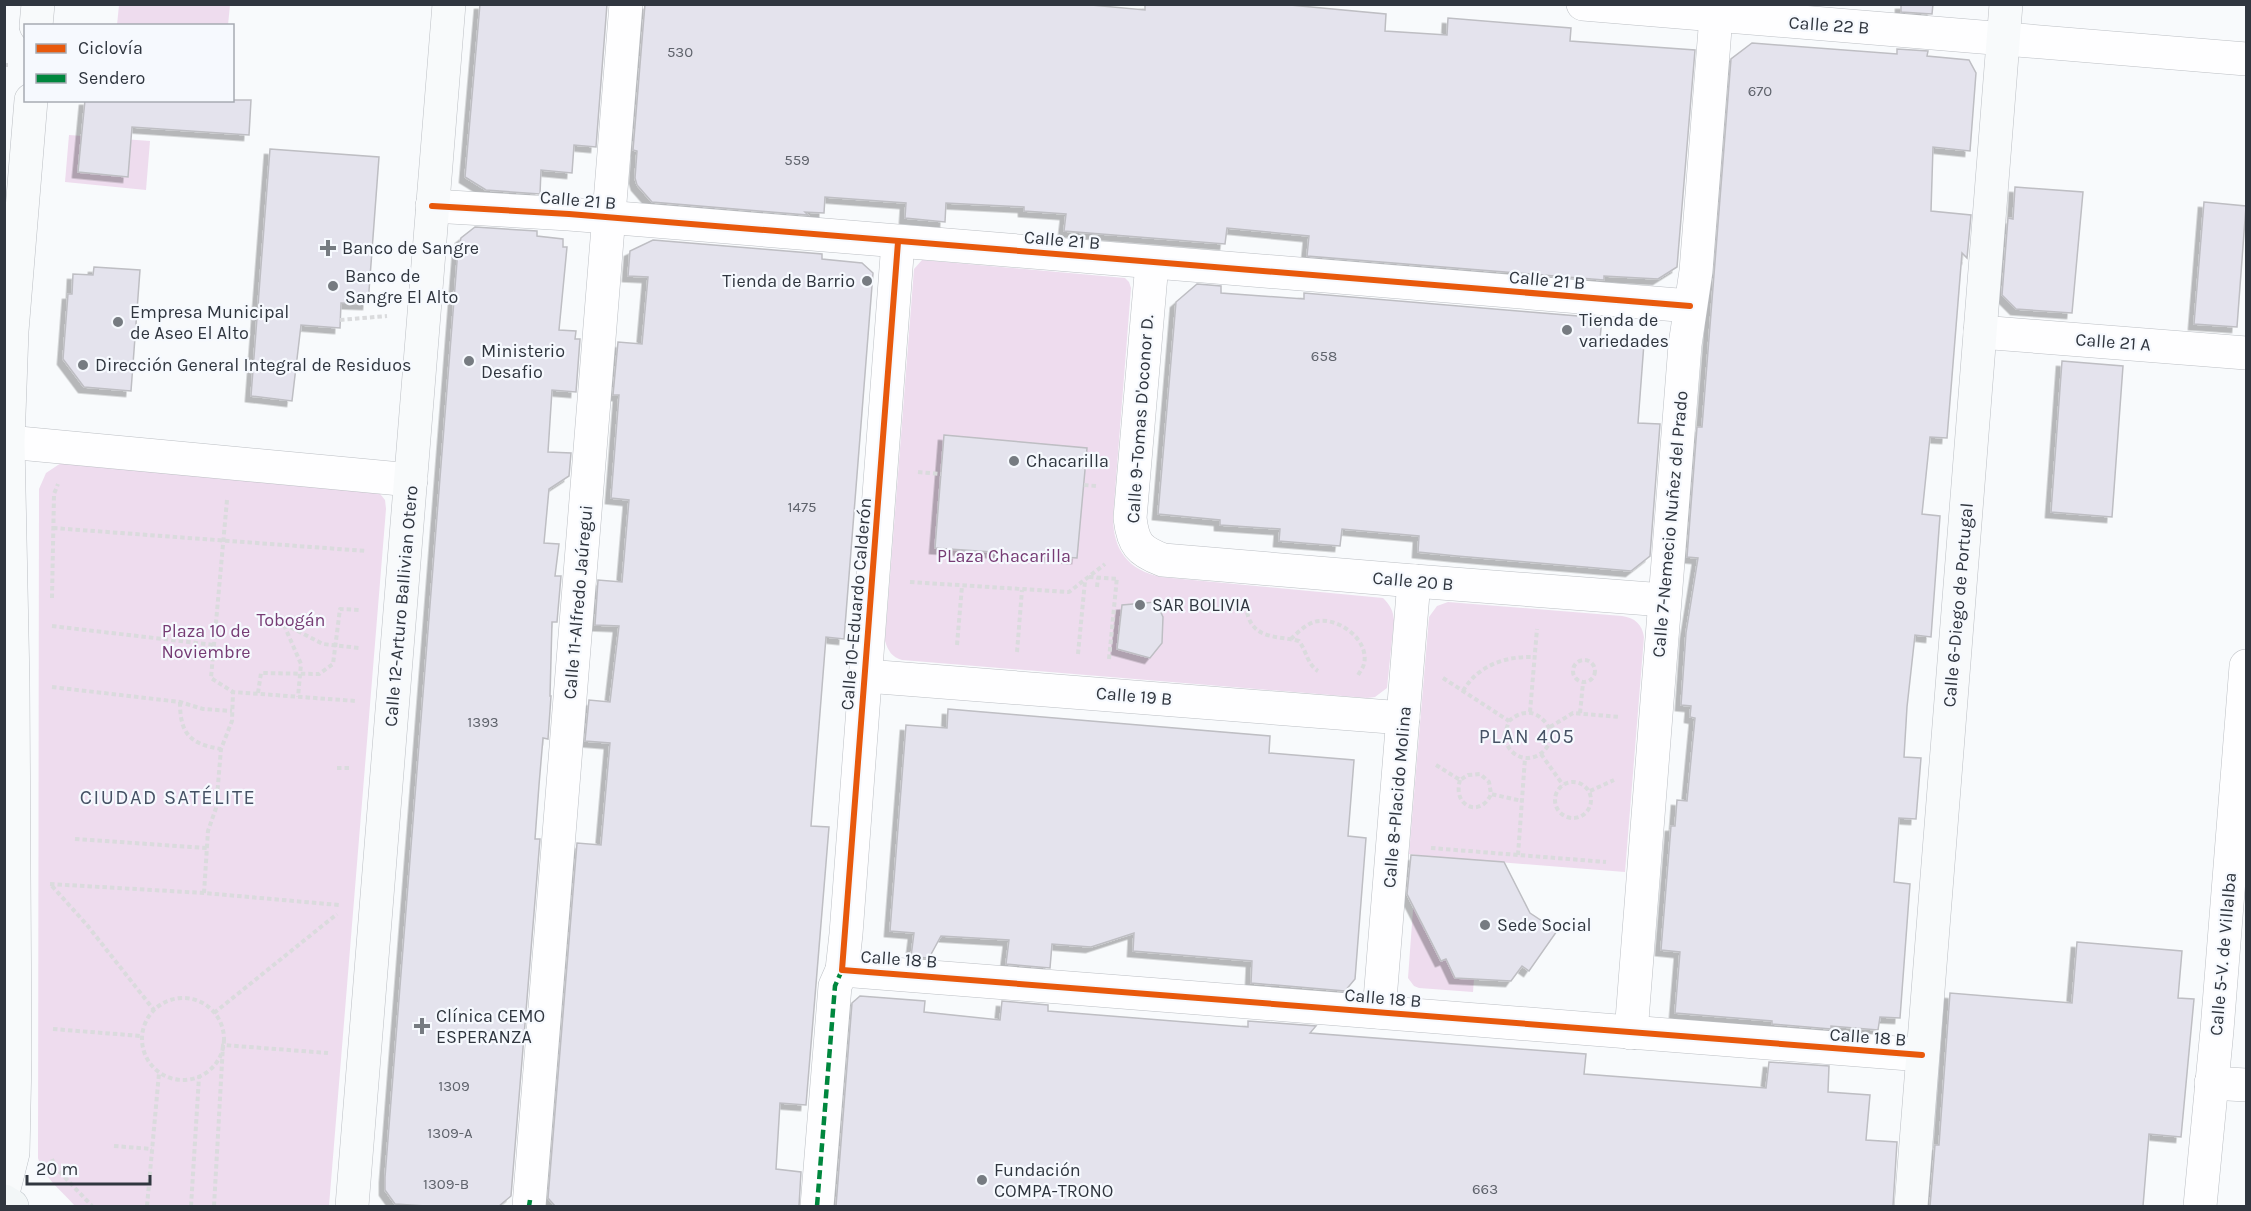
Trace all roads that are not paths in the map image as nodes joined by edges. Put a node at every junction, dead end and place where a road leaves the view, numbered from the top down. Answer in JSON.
{"nodes":[{"id":1,"x":38,"y":4,"type":"edge"},
{"id":2,"x":449,"y":4,"type":"edge"},
{"id":3,"x":626,"y":4,"type":"edge"},
{"id":4,"x":1583,"y":4,"type":"edge"},
{"id":5,"x":2006,"y":4,"type":"edge"},
{"id":6,"x":1716,"y":16,"type":"junction"},
{"id":7,"x":36,"y":24,"type":"edge"},
{"id":8,"x":2004,"y":39,"type":"junction"},
{"id":9,"x":2247,"y":59,"type":"edge"},
{"id":10,"x":31,"y":102,"type":"edge"},
{"id":11,"x":432,"y":206,"type":"junction"},
{"id":12,"x":608,"y":218,"type":"junction"},
{"id":13,"x":898,"y":242,"type":"junction"},
{"id":14,"x":1152,"y":262,"type":"junction"},
{"id":15,"x":1690,"y":306,"type":"junction"},
{"id":16,"x":1980,"y":332,"type":"junction"},
{"id":17,"x":2247,"y":353,"type":"edge"},
{"id":18,"x":8,"y":442,"type":"junction"},
{"id":19,"x":411,"y":480,"type":"junction"},
{"id":20,"x":7,"y":535,"type":"edge"},
{"id":21,"x":1163,"y":560,"type":"joint"},
{"id":22,"x":1414,"y":582,"type":"junction"},
{"id":23,"x":1664,"y":600,"type":"junction"},
{"id":24,"x":2247,"y":666,"type":"edge"},
{"id":25,"x":866,"y":675,"type":"junction"},
{"id":26,"x":1403,"y":718,"type":"junction"},
{"id":27,"x":842,"y":970,"type":"junction"},
{"id":28,"x":1379,"y":1012,"type":"junction"},
{"id":29,"x":1631,"y":1033,"type":"junction"},
{"id":30,"x":1922,"y":1055,"type":"junction"},
{"id":31,"x":2211,"y":1083,"type":"junction"},
{"id":32,"x":2247,"y":1085,"type":"edge"},
{"id":33,"x":4,"y":1189,"type":"edge"},
{"id":34,"x":4,"y":1201,"type":"edge"},
{"id":35,"x":530,"y":1203,"type":"edge"},
{"id":36,"x":12,"y":1206,"type":"edge"},
{"id":37,"x":352,"y":1206,"type":"edge"},
{"id":38,"x":817,"y":1206,"type":"edge"},
{"id":39,"x":1911,"y":1206,"type":"edge"},
{"id":40,"x":2200,"y":1206,"type":"edge"}],
"edges":[{"from":1,"to":7,"type":"street"},
{"from":2,"to":11,"type":"street","name":"Calle 12-Arturo Ballivian Otero"},
{"from":3,"to":12,"type":"street","name":"Calle 11-Alfredo Jaúregui"},
{"from":4,"to":6,"type":"street","name":"Calle 22 B"},
{"from":5,"to":8,"type":"street","name":"Calle 6-Diego de Portugal"},
{"from":6,"to":8,"type":"street","name":"Calle 22 B"},
{"from":6,"to":15,"type":"street","name":"Calle 7-Nemecio Nuñez del Prado"},
{"from":8,"to":9,"type":"street","name":"Calle 22 B"},
{"from":8,"to":16,"type":"street","name":"Calle 6-Diego de Portugal"},
{"from":10,"to":18,"type":"street"},
{"from":11,"to":12,"type":"street","name":"Calle 21 B"},
{"from":11,"to":19,"type":"street","name":"Calle 12-Arturo Ballivian Otero"},
{"from":12,"to":13,"type":"street","name":"Calle 21 B"},
{"from":12,"to":35,"type":"street","name":"Calle 11-Alfredo Jaúregui"},
{"from":13,"to":14,"type":"street","name":"Calle 21 B"},
{"from":13,"to":25,"type":"street","name":"Calle 10-Eduardo Calderón"},
{"from":14,"to":15,"type":"street","name":"Calle 21 B"},
{"from":14,"to":21,"type":"street","name":"Calle 9-Tomas D'oconor D."},
{"from":15,"to":23,"type":"street","name":"Calle 7-Nemecio Nuñez del Prado"},
{"from":16,"to":17,"type":"street","name":"Calle 21 A"},
{"from":16,"to":30,"type":"street","name":"Calle 6-Diego de Portugal"},
{"from":18,"to":19,"type":"street"},
{"from":18,"to":20,"type":"street"},
{"from":19,"to":37,"type":"street","name":"Calle 12-Arturo Ballivian Otero"},
{"from":20,"to":33,"type":"street"},
{"from":21,"to":22,"type":"street","name":"Calle 20 B"},
{"from":22,"to":23,"type":"street","name":"Calle 20 B"},
{"from":22,"to":26,"type":"street","name":"Calle 8-Placido Molina"},
{"from":23,"to":29,"type":"street","name":"Calle 7-Nemecio Nuñez del Prado"},
{"from":24,"to":31,"type":"street","name":"Calle 5-V. de Villalba"},
{"from":25,"to":26,"type":"street","name":"Calle 19 B"},
{"from":25,"to":27,"type":"street","name":"Calle 10-Eduardo Calderón"},
{"from":26,"to":28,"type":"street","name":"Calle 8-Placido Molina"},
{"from":27,"to":28,"type":"street","name":"Calle 18 B"},
{"from":27,"to":38,"type":"street","name":"Calle 10-Eduardo Calderón"},
{"from":28,"to":29,"type":"street","name":"Calle 18 B"},
{"from":29,"to":30,"type":"street","name":"Calle 18 B"},
{"from":30,"to":39,"type":"street","name":"Calle 6-Diego de Portugal"},
{"from":31,"to":32,"type":"street"},
{"from":31,"to":40,"type":"street","name":"Calle 5-V. de Villalba"},
{"from":34,"to":36,"type":"main road"}]}
